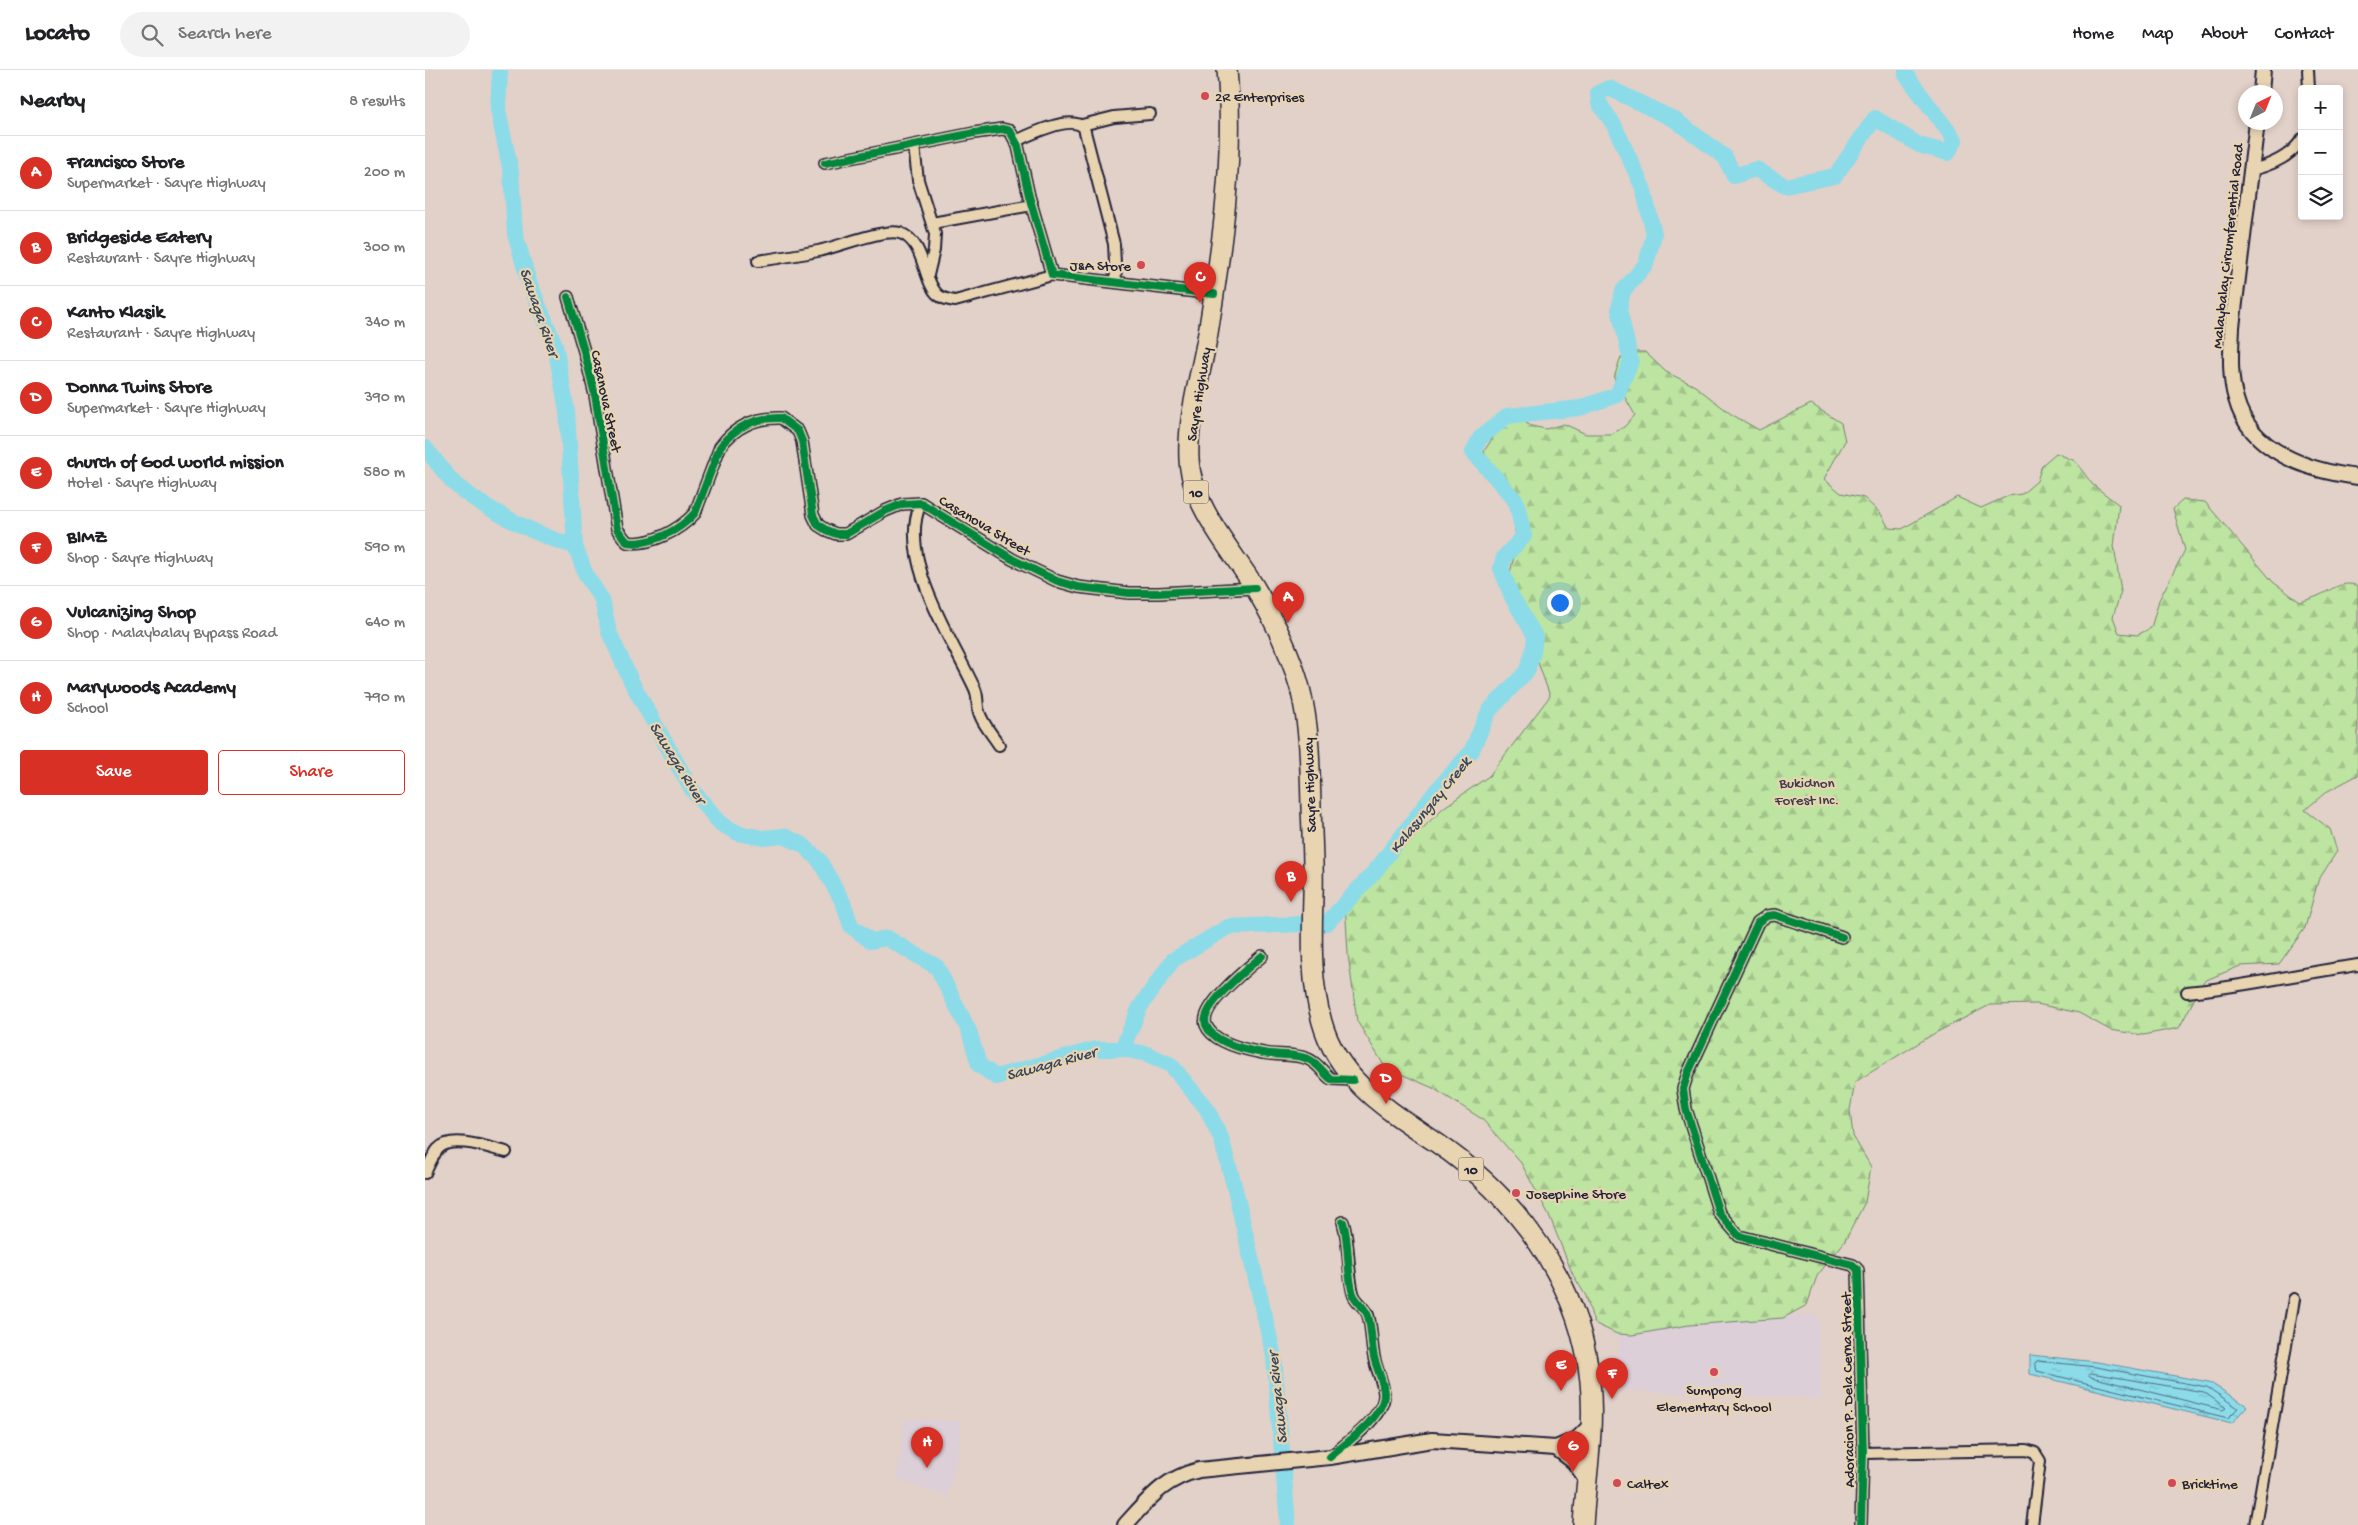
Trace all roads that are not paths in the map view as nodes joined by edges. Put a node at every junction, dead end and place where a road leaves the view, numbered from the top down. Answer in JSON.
{"nodes":[{"id":1,"x":1227,"y":70,"type":"edge"},
{"id":2,"x":2263,"y":70,"type":"edge"},
{"id":3,"x":2308,"y":70,"type":"edge"},
{"id":4,"x":2262,"y":85,"type":"edge"},
{"id":5,"x":2309,"y":85,"type":"edge"},
{"id":6,"x":1151,"y":114,"type":"dead end"},
{"id":7,"x":1082,"y":125,"type":"junction"},
{"id":8,"x":2256,"y":130,"type":"edge"},
{"id":9,"x":1016,"y":141,"type":"junction"},
{"id":10,"x":2298,"y":144,"type":"edge"},
{"id":11,"x":914,"y":146,"type":"junction"},
{"id":12,"x":825,"y":163,"type":"dead end"},
{"id":13,"x":2252,"y":170,"type":"junction"},
{"id":14,"x":1032,"y":205,"type":"junction"},
{"id":15,"x":932,"y":222,"type":"junction"},
{"id":16,"x":758,"y":261,"type":"dead end"},
{"id":17,"x":928,"y":275,"type":"junction"},
{"id":18,"x":1052,"y":275,"type":"junction"},
{"id":19,"x":1116,"y":282,"type":"junction"},
{"id":20,"x":1214,"y":294,"type":"junction"},
{"id":21,"x":568,"y":297,"type":"dead end"},
{"id":22,"x":2358,"y":477,"type":"edge"},
{"id":23,"x":921,"y":504,"type":"junction"},
{"id":24,"x":1255,"y":588,"type":"junction"},
{"id":25,"x":999,"y":745,"type":"dead end"},
{"id":26,"x":1842,"y":937,"type":"dead end"},
{"id":27,"x":1262,"y":956,"type":"dead end"},
{"id":28,"x":2358,"y":965,"type":"edge"},
{"id":29,"x":2187,"y":992,"type":"dead end"},
{"id":30,"x":1353,"y":1080,"type":"junction"},
{"id":31,"x":506,"y":1152,"type":"dead end"},
{"id":32,"x":425,"y":1173,"type":"edge"},
{"id":33,"x":1343,"y":1222,"type":"dead end"},
{"id":34,"x":2294,"y":1299,"type":"dead end"},
{"id":35,"x":1591,"y":1425,"type":"junction"},
{"id":36,"x":1556,"y":1448,"type":"junction"},
{"id":37,"x":1863,"y":1453,"type":"junction"},
{"id":38,"x":1323,"y":1457,"type":"junction"},
{"id":39,"x":1587,"y":1480,"type":"junction"},
{"id":40,"x":1125,"y":1525,"type":"edge"},
{"id":41,"x":1583,"y":1525,"type":"edge"},
{"id":42,"x":1861,"y":1525,"type":"edge"},
{"id":43,"x":2032,"y":1525,"type":"edge"},
{"id":44,"x":2255,"y":1525,"type":"edge"}],
"edges":[{"from":1,"to":20,"type":"highway","name":"Sayre Highway","number":"10"},
{"from":2,"to":4,"type":"main road"},
{"from":3,"to":5,"type":"street"},
{"from":6,"to":7,"type":"street"},
{"from":7,"to":9,"type":"street"},
{"from":7,"to":19,"type":"street"},
{"from":8,"to":13,"type":"main road","name":"Malaybalay Circumferential Road"},
{"from":9,"to":11,"type":"street"},
{"from":9,"to":14,"type":"street"},
{"from":10,"to":13,"type":"street"},
{"from":11,"to":12,"type":"street"},
{"from":11,"to":15,"type":"street"},
{"from":13,"to":22,"type":"main road","name":"Malaybalay Circumferential Road"},
{"from":14,"to":15,"type":"street"},
{"from":14,"to":18,"type":"street"},
{"from":15,"to":17,"type":"street"},
{"from":16,"to":17,"type":"street"},
{"from":17,"to":18,"type":"street"},
{"from":18,"to":19,"type":"street"},
{"from":19,"to":20,"type":"street"},
{"from":20,"to":24,"type":"highway","name":"Sayre Highway","number":"10"},
{"from":21,"to":23,"type":"street","name":"Casanova Street"},
{"from":23,"to":24,"type":"street","name":"Casanova Street"},
{"from":23,"to":25,"type":"street"},
{"from":24,"to":30,"type":"highway","name":"Sayre Highway","number":"10"},
{"from":26,"to":37,"type":"street","name":"Adoracion P. Dela Cerna Street"},
{"from":27,"to":30,"type":"street"},
{"from":28,"to":29,"type":"street"},
{"from":30,"to":35,"type":"highway","name":"Sayre Highway","number":"10"},
{"from":31,"to":32,"type":"street"},
{"from":33,"to":38,"type":"street"},
{"from":34,"to":44,"type":"street"},
{"from":35,"to":36,"type":"main road"},
{"from":35,"to":39,"type":"highway","number":"10"},
{"from":36,"to":38,"type":"main road"},
{"from":36,"to":39,"type":"main road"},
{"from":37,"to":42,"type":"street","name":"Adoracion P. Dela Cerna Street"},
{"from":37,"to":43,"type":"street"},
{"from":38,"to":40,"type":"main road"},
{"from":39,"to":41,"type":"highway","number":"10"}]}
